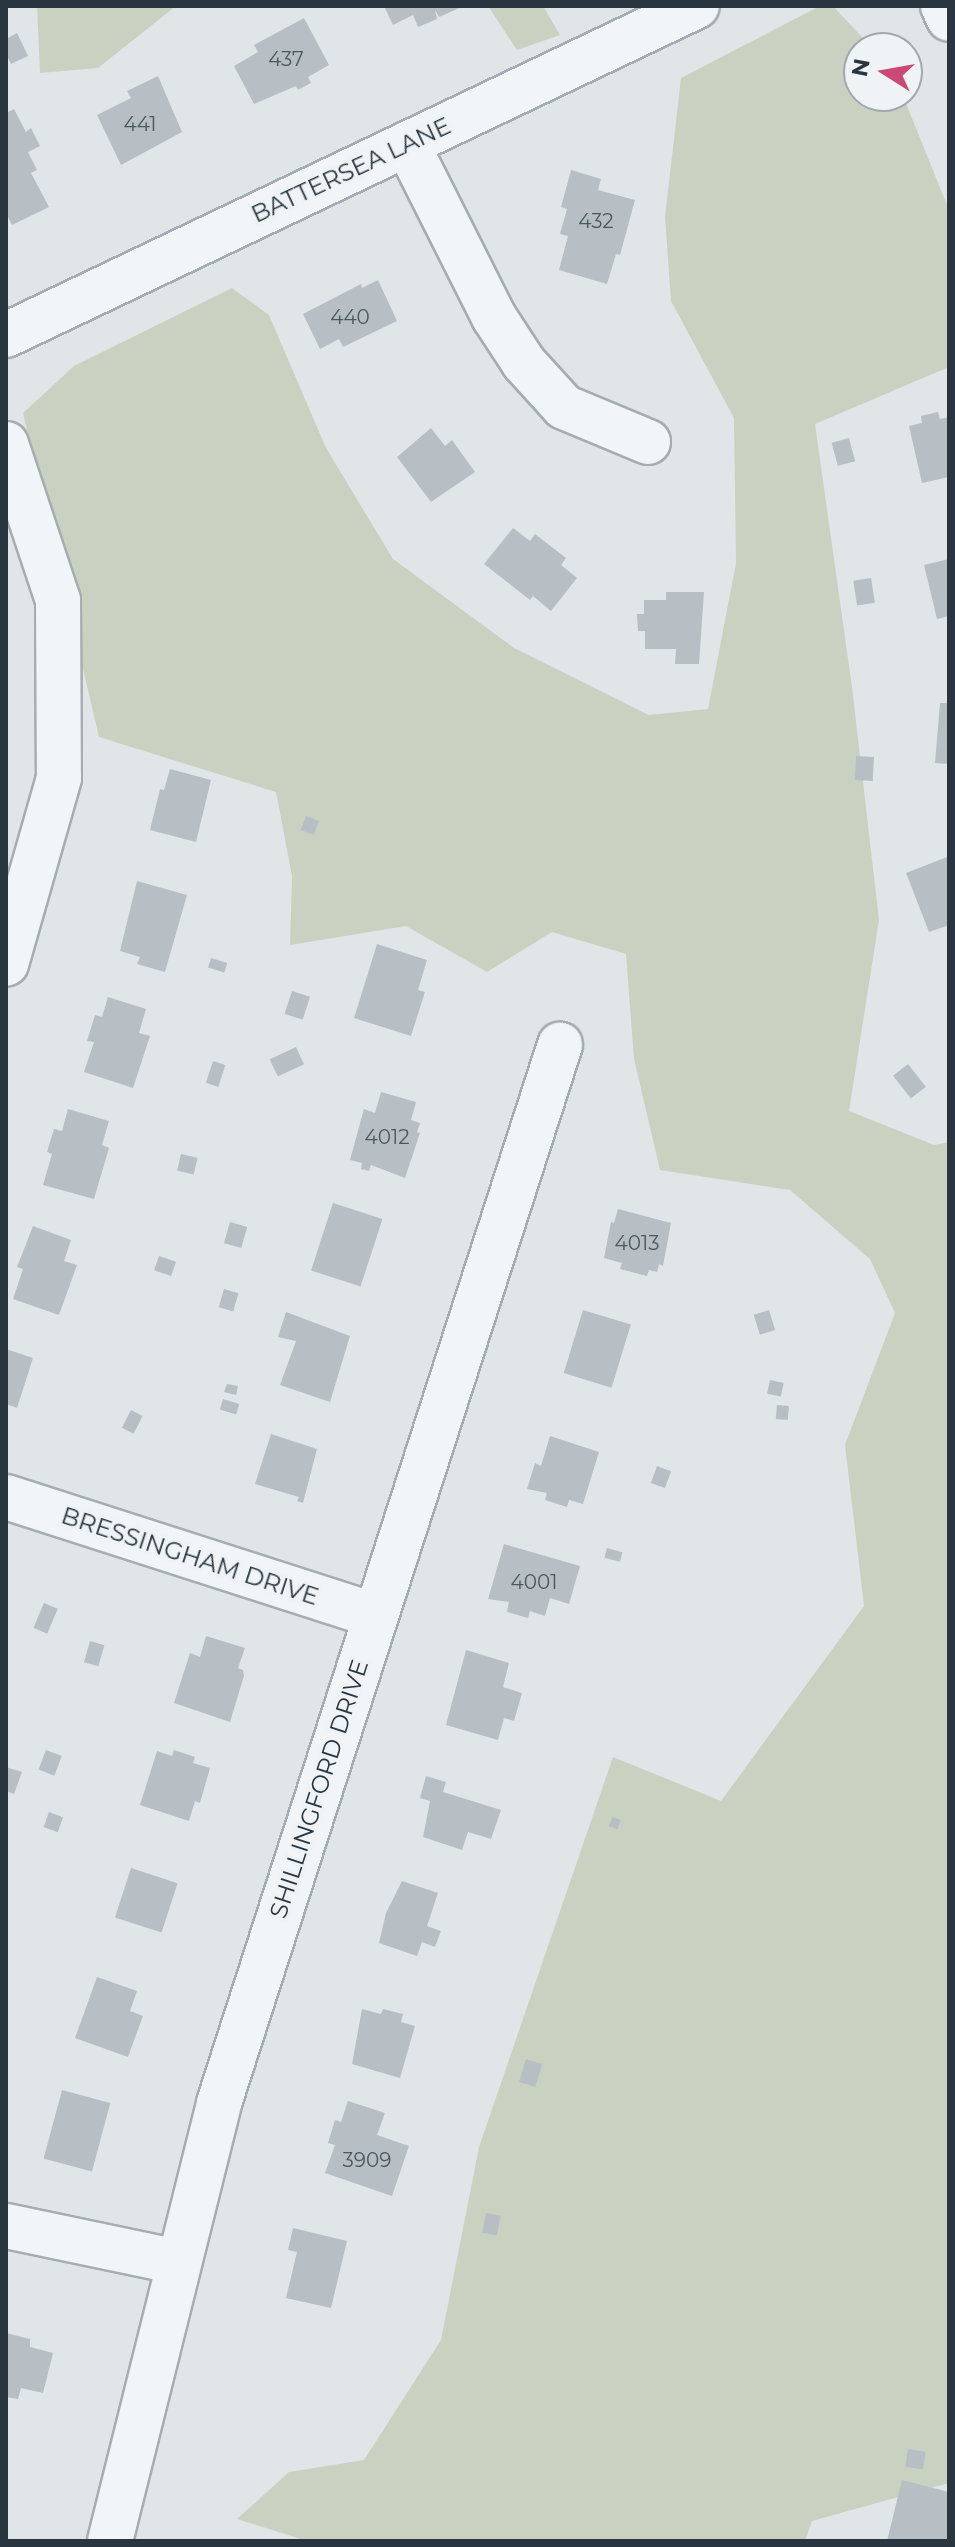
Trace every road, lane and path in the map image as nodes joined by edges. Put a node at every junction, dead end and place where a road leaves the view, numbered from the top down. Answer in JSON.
{"nodes":[{"id":1,"x":697,"y":6,"type":"edge"},
{"id":2,"x":943,"y":6,"type":"edge"},
{"id":3,"x":949,"y":19,"type":"edge"},
{"id":4,"x":407,"y":144,"type":"junction"},
{"id":5,"x":6,"y":335,"type":"edge"},
{"id":6,"x":648,"y":442,"type":"dead end"},
{"id":7,"x":6,"y":444,"type":"edge"},
{"id":8,"x":6,"y":964,"type":"edge"},
{"id":9,"x":560,"y":1045,"type":"dead end"},
{"id":10,"x":6,"y":1497,"type":"edge"},
{"id":11,"x":374,"y":1615,"type":"junction"},
{"id":12,"x":6,"y":2226,"type":"edge"},
{"id":13,"x":178,"y":2262,"type":"junction"},
{"id":14,"x":110,"y":2541,"type":"edge"}],
"edges":[{"from":1,"to":4,"type":"street","name":"BATTERSEA LANE"},
{"from":2,"to":3,"type":"street"},
{"from":4,"to":5,"type":"street","name":"BATTERSEA LANE"},
{"from":4,"to":6,"type":"street"},
{"from":7,"to":8,"type":"street"},
{"from":9,"to":11,"type":"street","name":"SHILLINGFORD DRIVE"},
{"from":10,"to":11,"type":"street","name":"BRESSINGHAM DRIVE"},
{"from":11,"to":13,"type":"street","name":"SHILLINGFORD DRIVE"},
{"from":12,"to":13,"type":"street"},
{"from":13,"to":14,"type":"street","name":"SHILLINGFORD DRIVE"}]}
